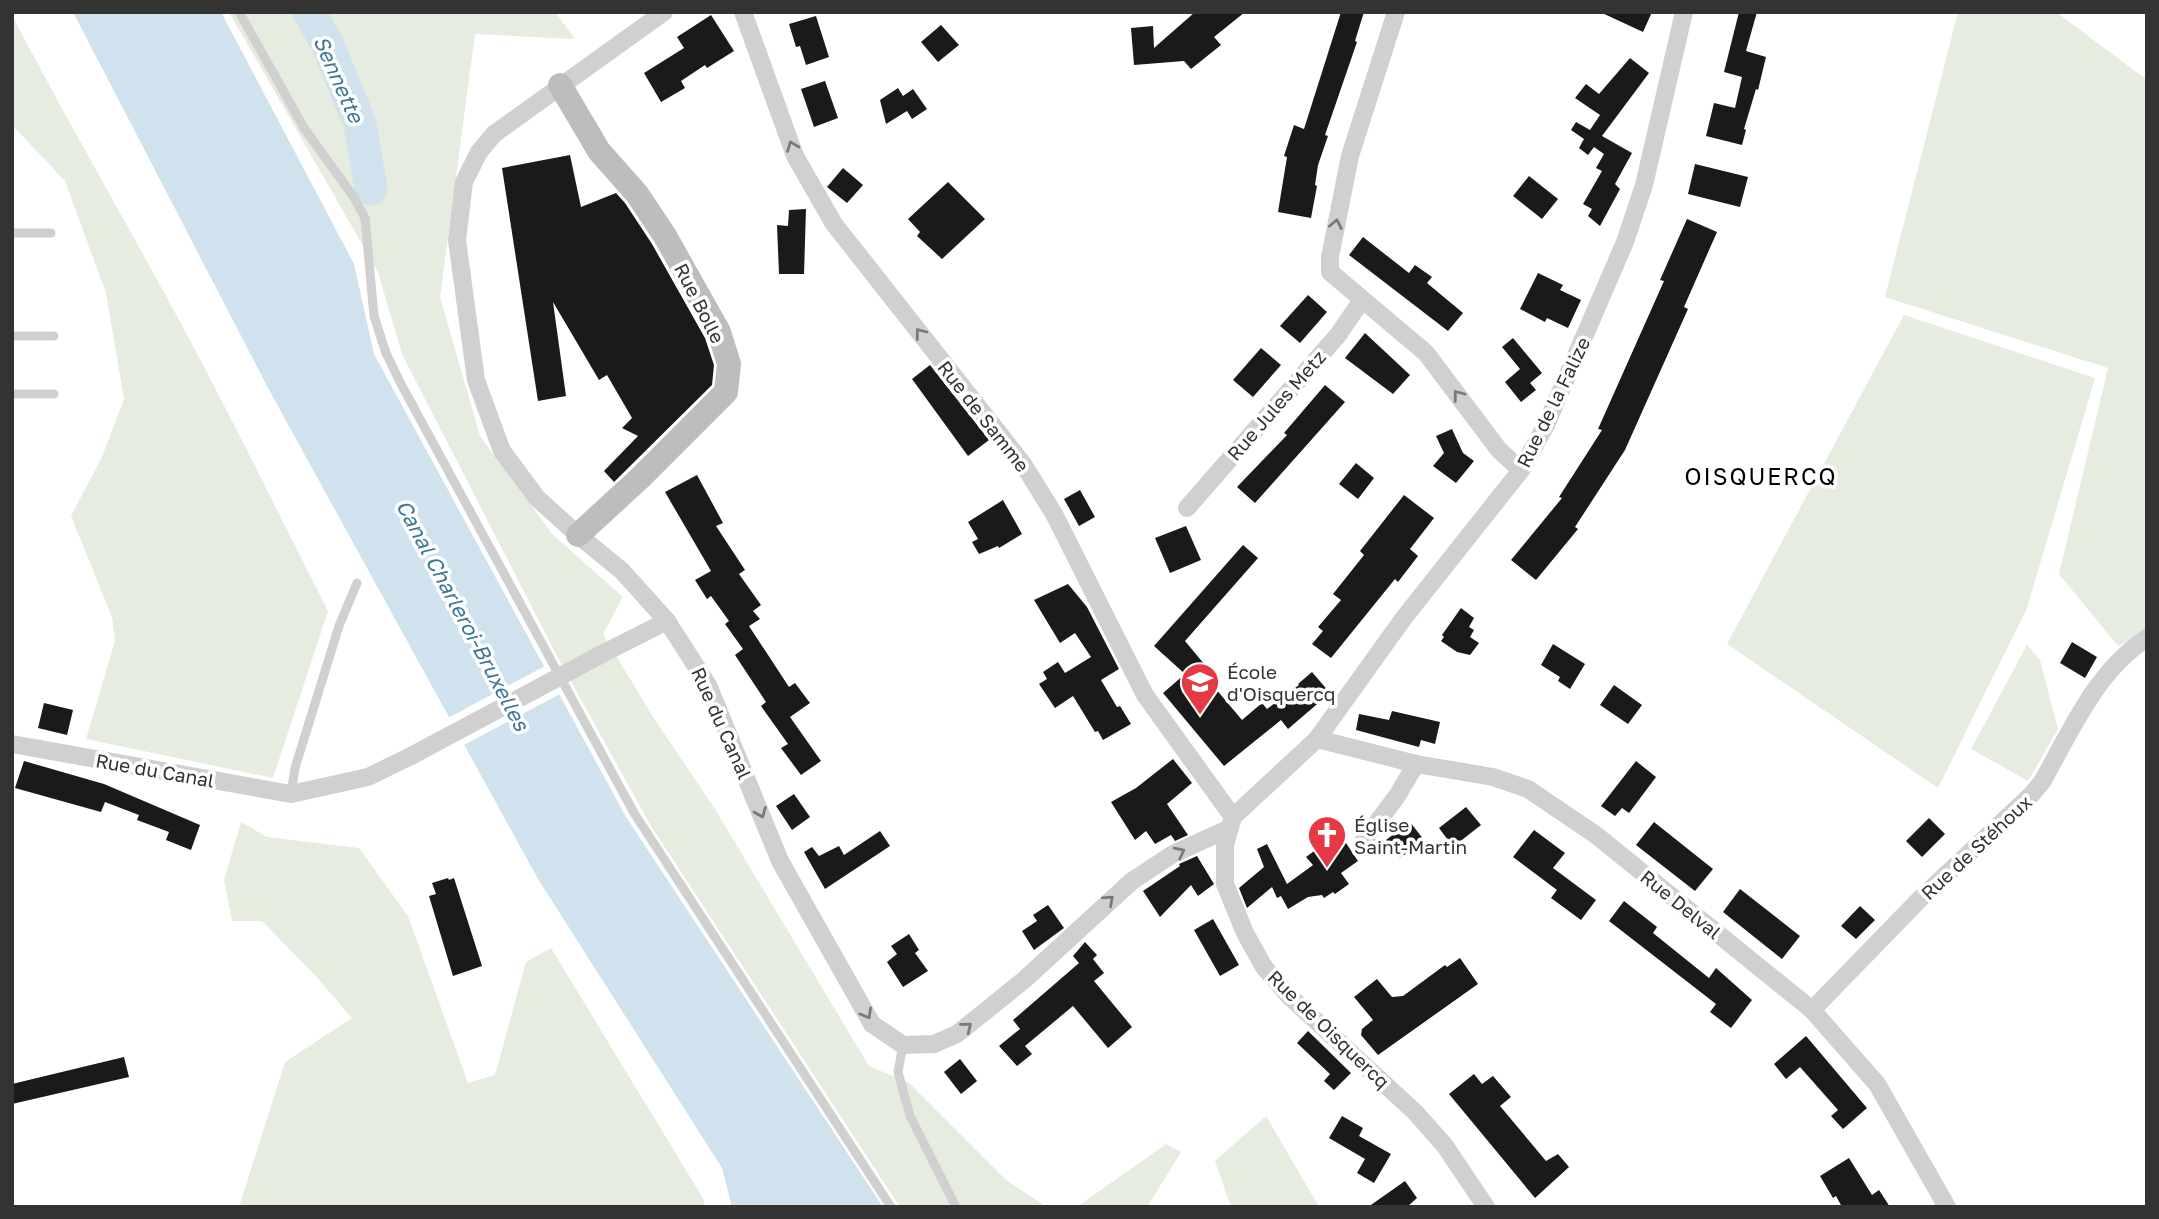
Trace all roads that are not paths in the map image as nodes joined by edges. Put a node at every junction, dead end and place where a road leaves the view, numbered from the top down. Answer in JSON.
{"nodes":[{"id":1,"x":239,"y":12,"type":"edge"},
{"id":2,"x":664,"y":12,"type":"edge"},
{"id":3,"x":743,"y":12,"type":"edge"},
{"id":4,"x":1396,"y":12,"type":"edge"},
{"id":5,"x":1684,"y":12,"type":"edge"},
{"id":6,"x":560,"y":85,"type":"junction"},
{"id":7,"x":12,"y":233,"type":"edge"},
{"id":8,"x":51,"y":233,"type":"dead end"},
{"id":9,"x":1362,"y":300,"type":"junction"},
{"id":10,"x":12,"y":336,"type":"edge"},
{"id":11,"x":54,"y":336,"type":"dead end"},
{"id":12,"x":12,"y":394,"type":"edge"},
{"id":13,"x":54,"y":394,"type":"dead end"},
{"id":14,"x":1521,"y":470,"type":"junction"},
{"id":15,"x":1187,"y":508,"type":"dead end"},
{"id":16,"x":578,"y":535,"type":"junction"},
{"id":17,"x":357,"y":583,"type":"dead end"},
{"id":18,"x":667,"y":621,"type":"junction"},
{"id":19,"x":2147,"y":638,"type":"edge"},
{"id":20,"x":1317,"y":739,"type":"junction"},
{"id":21,"x":12,"y":744,"type":"edge"},
{"id":22,"x":1416,"y":764,"type":"junction"},
{"id":23,"x":291,"y":794,"type":"junction"},
{"id":24,"x":1232,"y":823,"type":"junction"},
{"id":25,"x":1364,"y":840,"type":"dead end"},
{"id":26,"x":1812,"y":1010,"type":"junction"},
{"id":27,"x":903,"y":1045,"type":"junction"},
{"id":28,"x":891,"y":1207,"type":"edge"},
{"id":29,"x":956,"y":1207,"type":"edge"},
{"id":30,"x":1486,"y":1207,"type":"edge"},
{"id":31,"x":1947,"y":1207,"type":"edge"}],
"edges":[{"from":1,"to":28,"type":"lane"},
{"from":2,"to":6,"type":"street"},
{"from":24,"to":3,"type":"street","name":"Rue de Samme","one_way":true},
{"from":9,"to":4,"type":"street","one_way":true},
{"from":5,"to":14,"type":"street","name":"Rue de la Falize"},
{"from":6,"to":16,"type":"street"},
{"from":6,"to":16,"type":"street","name":"Rue Bolle"},
{"from":7,"to":8,"type":"lane"},
{"from":14,"to":9,"type":"street","one_way":true},
{"from":9,"to":15,"type":"street","name":"Rue Jules Metz"},
{"from":10,"to":11,"type":"lane"},
{"from":12,"to":13,"type":"lane"},
{"from":14,"to":20,"type":"street","name":"Rue de la Falize"},
{"from":16,"to":18,"type":"street"},
{"from":17,"to":23,"type":"lane"},
{"from":18,"to":23,"type":"street","name":"Rue du Canal","bridge":true},
{"from":18,"to":27,"type":"street","name":"Rue du Canal","one_way":true},
{"from":19,"to":26,"type":"street","name":"Rue de Stéhoux"},
{"from":20,"to":22,"type":"street","name":"Rue Delval"},
{"from":20,"to":24,"type":"street","name":"Rue de la Falize"},
{"from":21,"to":23,"type":"street","name":"Rue du Canal"},
{"from":22,"to":25,"type":"street"},
{"from":22,"to":26,"type":"street","name":"Rue Delval"},
{"from":27,"to":24,"type":"street","one_way":true},
{"from":24,"to":30,"type":"street","name":"Rue de Oisquercq"},
{"from":26,"to":31,"type":"street","name":"Rue Delval"},
{"from":27,"to":29,"type":"lane"}]}
